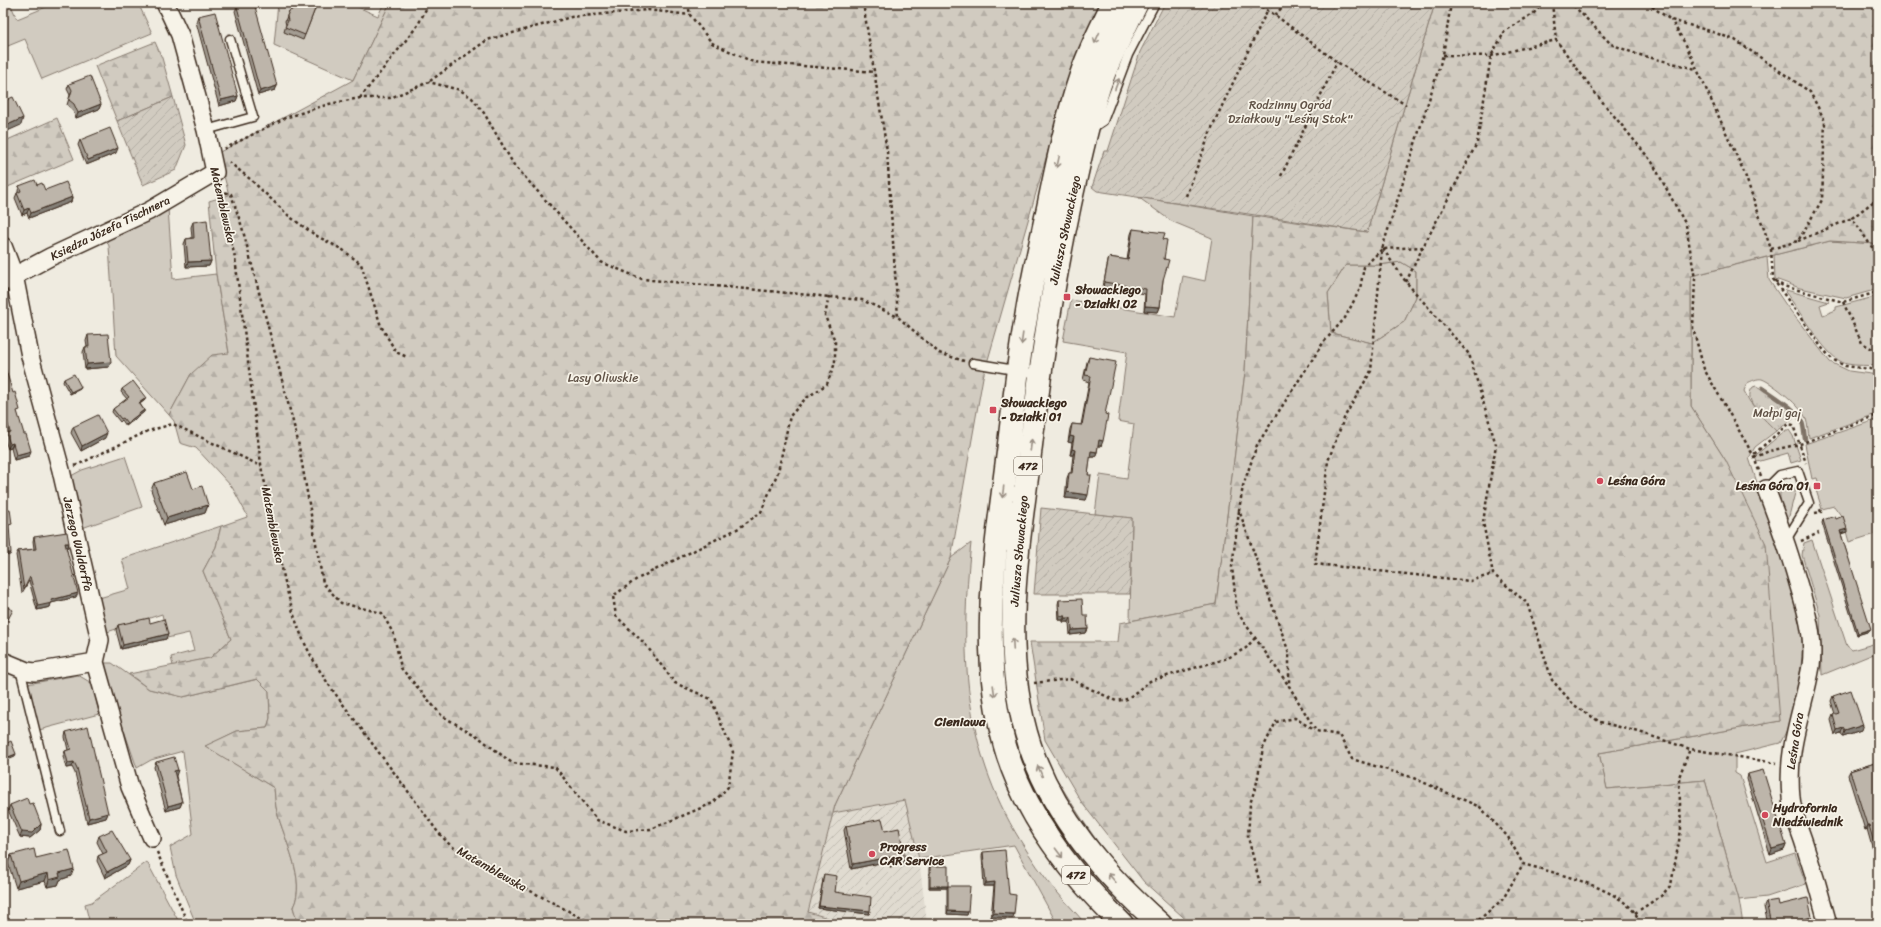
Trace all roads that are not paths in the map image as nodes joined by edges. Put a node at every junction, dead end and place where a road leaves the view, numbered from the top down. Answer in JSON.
{"nodes":[{"id":1,"x":165,"y":3,"type":"edge"},
{"id":2,"x":1113,"y":3,"type":"edge"},
{"id":3,"x":1137,"y":3,"type":"edge"},
{"id":4,"x":1156,"y":3,"type":"edge"},
{"id":5,"x":230,"y":38,"type":"dead end"},
{"id":6,"x":206,"y":130,"type":"junction"},
{"id":7,"x":1087,"y":131,"type":"junction"},
{"id":8,"x":213,"y":161,"type":"joint"},
{"id":9,"x":3,"y":246,"type":"edge"},
{"id":10,"x":9,"y":278,"type":"edge"},
{"id":11,"x":973,"y":363,"type":"road end"},
{"id":12,"x":1018,"y":370,"type":"junction"},
{"id":13,"x":1039,"y":374,"type":"junction"},
{"id":14,"x":1766,"y":489,"type":"joint"},
{"id":15,"x":1786,"y":541,"type":"junction"},
{"id":16,"x":3,"y":661,"type":"edge"},
{"id":17,"x":95,"y":662,"type":"junction"},
{"id":18,"x":20,"y":668,"type":"junction"},
{"id":19,"x":60,"y":831,"type":"dead end"},
{"id":20,"x":152,"y":838,"type":"road end"},
{"id":21,"x":1140,"y":906,"type":"junction"},
{"id":22,"x":1168,"y":921,"type":"edge"},
{"id":23,"x":1122,"y":924,"type":"edge"},
{"id":24,"x":1828,"y":924,"type":"edge"}],
"edges":[{"from":1,"to":6,"type":"street","name":"Matemblewska"},
{"from":2,"to":12,"type":"main road","name":"Juliusza Słowackiego","number":"472","one_way":true},
{"from":3,"to":7,"type":"main road","name":"Juliusza Słowackiego","number":"472"},
{"from":7,"to":4,"type":"lane","one_way":true},
{"from":5,"to":6,"type":"lane"},
{"from":6,"to":8,"type":"street","name":"Matemblewska"},
{"from":7,"to":13,"type":"main road","name":"Juliusza Słowackiego","number":"472"},
{"from":8,"to":10,"type":"street","name":"Księdza Józefa Tischnera"},
{"from":9,"to":10,"type":"street","name":"Jerzego Waldorffa"},
{"from":10,"to":17,"type":"street","name":"Jerzego Waldorffa"},
{"from":11,"to":12,"type":"lane"},
{"from":12,"to":13,"type":"lane"},
{"from":12,"to":23,"type":"main road","name":"Juliusza Słowackiego","number":"472","one_way":true},
{"from":21,"to":13,"type":"main road","name":"Juliusza Słowackiego","number":"472","one_way":true},
{"from":14,"to":15,"type":"street","name":"Leśna Góra"},
{"from":14,"to":15,"type":"lane"},
{"from":15,"to":24,"type":"street","name":"Leśna Góra"},
{"from":16,"to":18,"type":"street"},
{"from":17,"to":18,"type":"street"},
{"from":17,"to":20,"type":"street","name":"Jerzego Waldorffa"},
{"from":18,"to":19,"type":"lane"},
{"from":21,"to":22,"type":"main road","name":"Juliusza Słowackiego","number":"472"},
{"from":21,"to":23,"type":"street"}]}
